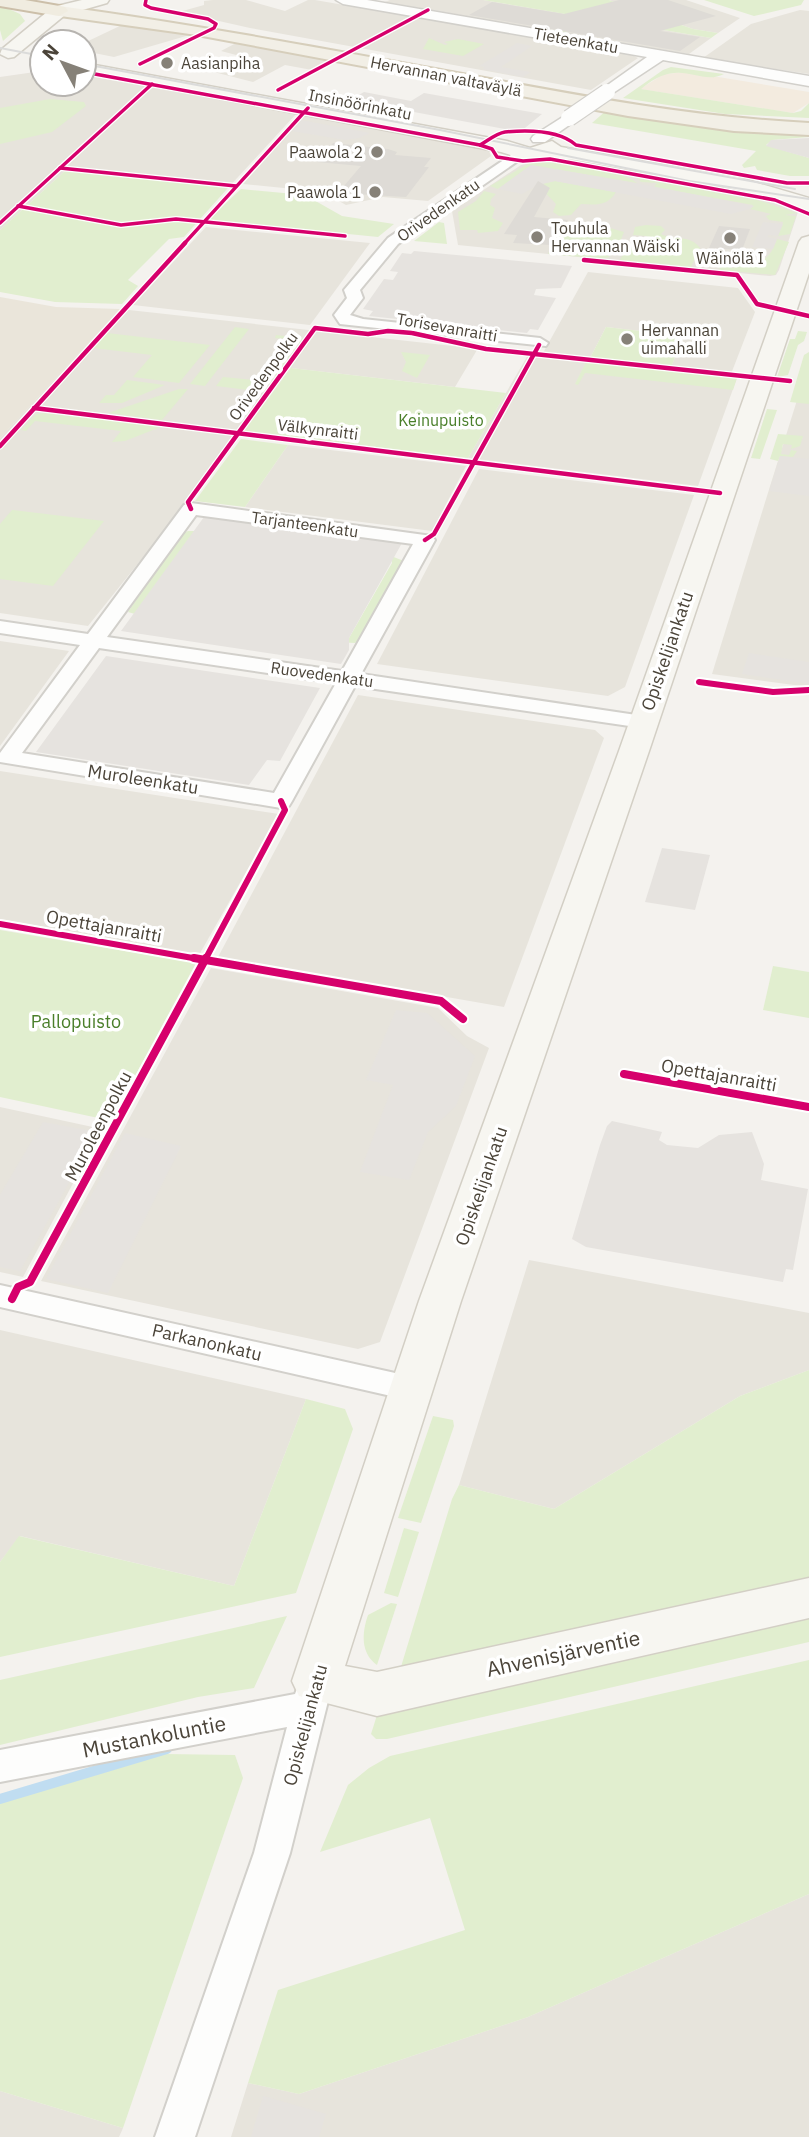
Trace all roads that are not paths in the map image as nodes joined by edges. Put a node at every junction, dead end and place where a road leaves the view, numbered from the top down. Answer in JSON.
{"nodes":[{"id":1,"x":101,"y":0,"type":"edge"},
{"id":2,"x":343,"y":0,"type":"edge"},
{"id":3,"x":0,"y":2,"type":"edge"},
{"id":4,"x":372,"y":2,"type":"edge"},
{"id":5,"x":62,"y":5,"type":"edge"},
{"id":6,"x":13,"y":51,"type":"edge"},
{"id":7,"x":659,"y":56,"type":"junction"},
{"id":8,"x":98,"y":61,"type":"edge"},
{"id":9,"x":98,"y":70,"type":"edge"},
{"id":10,"x":809,"y":81,"type":"edge"},
{"id":11,"x":809,"y":121,"type":"edge"},
{"id":12,"x":809,"y":131,"type":"edge"},
{"id":13,"x":530,"y":146,"type":"junction"},
{"id":14,"x":807,"y":200,"type":"edge"},
{"id":15,"x":809,"y":242,"type":"edge"},
{"id":16,"x":540,"y":343,"type":"dead end"},
{"id":17,"x":0,"y":627,"type":"edge"},
{"id":18,"x":94,"y":641,"type":"junction"},
{"id":19,"x":349,"y":678,"type":"junction"},
{"id":20,"x":643,"y":722,"type":"junction"},
{"id":21,"x":0,"y":1296,"type":"edge"},
{"id":22,"x":413,"y":1389,"type":"junction"},
{"id":23,"x":809,"y":1598,"type":"edge"},
{"id":24,"x":312,"y":1695,"type":"junction"},
{"id":25,"x":0,"y":1766,"type":"edge"},
{"id":26,"x":174,"y":2137,"type":"edge"}],
"edges":[{"from":1,"to":5,"type":"main road"},
{"from":2,"to":4,"type":"street","name":"Tieteenkatu"},
{"from":3,"to":5,"type":"highway","name":"Hervannan valtaväylä"},
{"from":3,"to":6,"type":"main road"},
{"from":4,"to":7,"type":"street","name":"Tieteenkatu"},
{"from":5,"to":6,"type":"main road"},
{"from":5,"to":11,"type":"main road","name":"Hervannan valtaväylä"},
{"from":5,"to":12,"type":"main road","name":"Hervannan valtaväylä"},
{"from":7,"to":10,"type":"street","name":"Tieteenkatu"},
{"from":7,"to":13,"type":"street","name":"Orivedenkatu","bridge":true},
{"from":8,"to":13,"type":"main road","name":"Insinöörinkatu"},
{"from":9,"to":13,"type":"main road","name":"Insinöörinkatu"},
{"from":13,"to":14,"type":"main road","name":"Insinöörinkatu"},
{"from":13,"to":16,"type":"street","name":"Orivedenkatu"},
{"from":15,"to":20,"type":"main road","name":"Opiskelijankatu"},
{"from":17,"to":18,"type":"street","name":"Ruovedenkatu"},
{"from":18,"to":19,"type":"street","name":"Ruovedenkatu"},
{"from":18,"to":19,"type":"street","name":"Tarjanteenkatu"},
{"from":18,"to":19,"type":"street","name":"Muroleenkatu"},
{"from":19,"to":20,"type":"street","name":"Ruovedenkatu"},
{"from":20,"to":22,"type":"main road","name":"Opiskelijankatu"},
{"from":21,"to":22,"type":"street","name":"Parkanonkatu"},
{"from":22,"to":24,"type":"main road","name":"Opiskelijankatu"},
{"from":23,"to":24,"type":"main road","name":"Ahvenisjärventie"},
{"from":24,"to":25,"type":"street","name":"Mustankoluntie"},
{"from":24,"to":26,"type":"street","name":"Opiskelijankatu"}]}
